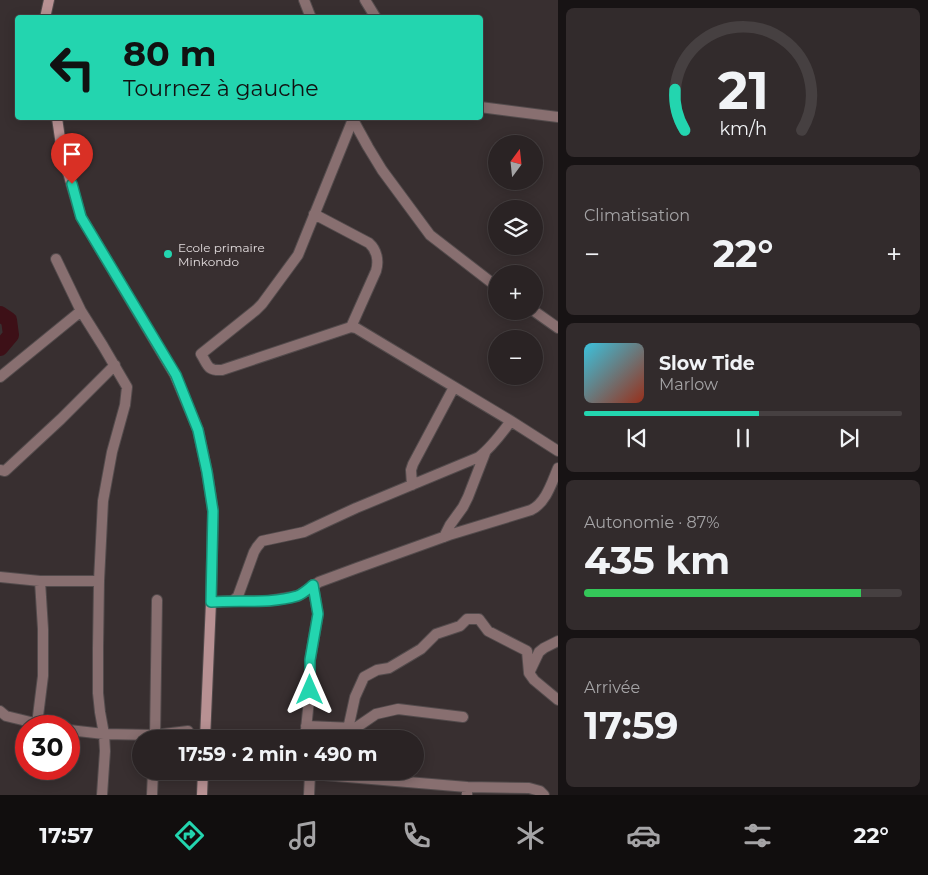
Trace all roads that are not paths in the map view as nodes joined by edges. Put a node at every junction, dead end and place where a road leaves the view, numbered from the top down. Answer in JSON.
{"nodes":[{"id":1,"x":49,"y":0,"type":"edge"},
{"id":2,"x":304,"y":0,"type":"edge"},
{"id":3,"x":366,"y":0,"type":"edge"},
{"id":4,"x":46,"y":15,"type":"edge"},
{"id":5,"x":310,"y":15,"type":"edge"},
{"id":6,"x":374,"y":15,"type":"edge"},
{"id":7,"x":483,"y":107,"type":"edge"},
{"id":8,"x":558,"y":117,"type":"edge"},
{"id":9,"x":57,"y":120,"type":"edge"},
{"id":10,"x":351,"y":120,"type":"edge"},
{"id":11,"x":353,"y":120,"type":"edge"},
{"id":12,"x":314,"y":214,"type":"junction"},
{"id":13,"x":56,"y":259,"type":"dead end"},
{"id":14,"x":488,"y":280,"type":"edge"},
{"id":15,"x":81,"y":311,"type":"junction"},
{"id":16,"x":543,"y":317,"type":"edge"},
{"id":17,"x":351,"y":326,"type":"junction"},
{"id":18,"x":558,"y":328,"type":"edge"},
{"id":19,"x":115,"y":365,"type":"junction"},
{"id":20,"x":0,"y":377,"type":"edge"},
{"id":21,"x":454,"y":387,"type":"junction"},
{"id":22,"x":511,"y":421,"type":"junction"},
{"id":23,"x":558,"y":451,"type":"edge"},
{"id":24,"x":486,"y":452,"type":"junction"},
{"id":25,"x":558,"y":468,"type":"edge"},
{"id":26,"x":0,"y":470,"type":"edge"},
{"id":27,"x":412,"y":485,"type":"junction"},
{"id":28,"x":558,"y":490,"type":"edge"},
{"id":29,"x":545,"y":496,"type":"junction"},
{"id":30,"x":444,"y":537,"type":"junction"},
{"id":31,"x":0,"y":578,"type":"edge"},
{"id":32,"x":40,"y":581,"type":"junction"},
{"id":33,"x":100,"y":581,"type":"junction"},
{"id":34,"x":313,"y":585,"type":"junction"},
{"id":35,"x":158,"y":600,"type":"dead end"},
{"id":36,"x":232,"y":601,"type":"junction"},
{"id":37,"x":211,"y":602,"type":"junction"},
{"id":38,"x":558,"y":642,"type":"edge"},
{"id":39,"x":527,"y":651,"type":"junction"},
{"id":40,"x":539,"y":652,"type":"junction"},
{"id":41,"x":529,"y":673,"type":"junction"},
{"id":42,"x":558,"y":700,"type":"edge"},
{"id":43,"x":0,"y":711,"type":"edge"},
{"id":44,"x":42,"y":715,"type":"edge"},
{"id":45,"x":463,"y":717,"type":"dead end"},
{"id":46,"x":15,"y":718,"type":"edge"},
{"id":47,"x":306,"y":726,"type":"junction"},
{"id":48,"x":348,"y":729,"type":"junction"},
{"id":49,"x":155,"y":730,"type":"edge"},
{"id":50,"x":205,"y":730,"type":"edge"},
{"id":51,"x":306,"y":730,"type":"edge"},
{"id":52,"x":80,"y":731,"type":"edge"},
{"id":53,"x":104,"y":734,"type":"junction"},
{"id":54,"x":132,"y":736,"type":"edge"},
{"id":55,"x":153,"y":780,"type":"edge"},
{"id":56,"x":203,"y":780,"type":"edge"},
{"id":57,"x":306,"y":780,"type":"edge"},
{"id":58,"x":368,"y":780,"type":"edge"},
{"id":59,"x":467,"y":791,"type":"edge"},
{"id":60,"x":102,"y":795,"type":"edge"},
{"id":61,"x":152,"y":795,"type":"edge"},
{"id":62,"x":202,"y":795,"type":"edge"},
{"id":63,"x":309,"y":795,"type":"edge"},
{"id":64,"x":544,"y":795,"type":"edge"}],
"edges":[{"from":1,"to":4,"type":"main road"},
{"from":2,"to":5,"type":"street"},
{"from":3,"to":6,"type":"street"},
{"from":7,"to":8,"type":"street"},
{"from":9,"to":37,"type":"main road"},
{"from":10,"to":12,"type":"street"},
{"from":11,"to":14,"type":"street"},
{"from":12,"to":17,"type":"street"},
{"from":12,"to":17,"type":"street"},
{"from":13,"to":15,"type":"street"},
{"from":15,"to":19,"type":"street"},
{"from":15,"to":20,"type":"street"},
{"from":16,"to":18,"type":"street"},
{"from":17,"to":21,"type":"street"},
{"from":19,"to":26,"type":"street"},
{"from":19,"to":33,"type":"street"},
{"from":21,"to":22,"type":"street"},
{"from":21,"to":27,"type":"street"},
{"from":22,"to":23,"type":"street"},
{"from":22,"to":24,"type":"street"},
{"from":24,"to":27,"type":"street"},
{"from":24,"to":30,"type":"street"},
{"from":25,"to":29,"type":"street"},
{"from":27,"to":36,"type":"street"},
{"from":28,"to":29,"type":"street"},
{"from":29,"to":30,"type":"street"},
{"from":30,"to":34,"type":"street"},
{"from":31,"to":32,"type":"street"},
{"from":32,"to":33,"type":"street"},
{"from":32,"to":44,"type":"street"},
{"from":33,"to":53,"type":"street"},
{"from":34,"to":36,"type":"street"},
{"from":34,"to":47,"type":"street"},
{"from":35,"to":49,"type":"street"},
{"from":36,"to":37,"type":"street"},
{"from":37,"to":50,"type":"main road"},
{"from":38,"to":40,"type":"street"},
{"from":39,"to":40,"type":"street"},
{"from":39,"to":41,"type":"street"},
{"from":39,"to":48,"type":"street"},
{"from":40,"to":41,"type":"street"},
{"from":41,"to":42,"type":"street"},
{"from":43,"to":46,"type":"street"},
{"from":45,"to":48,"type":"street"},
{"from":47,"to":48,"type":"street"},
{"from":47,"to":51,"type":"street"},
{"from":52,"to":53,"type":"street"},
{"from":53,"to":54,"type":"street"},
{"from":53,"to":60,"type":"street"},
{"from":55,"to":61,"type":"street"},
{"from":56,"to":62,"type":"main road"},
{"from":57,"to":63,"type":"street"},
{"from":58,"to":59,"type":"street"},
{"from":59,"to":64,"type":"street"}]}
